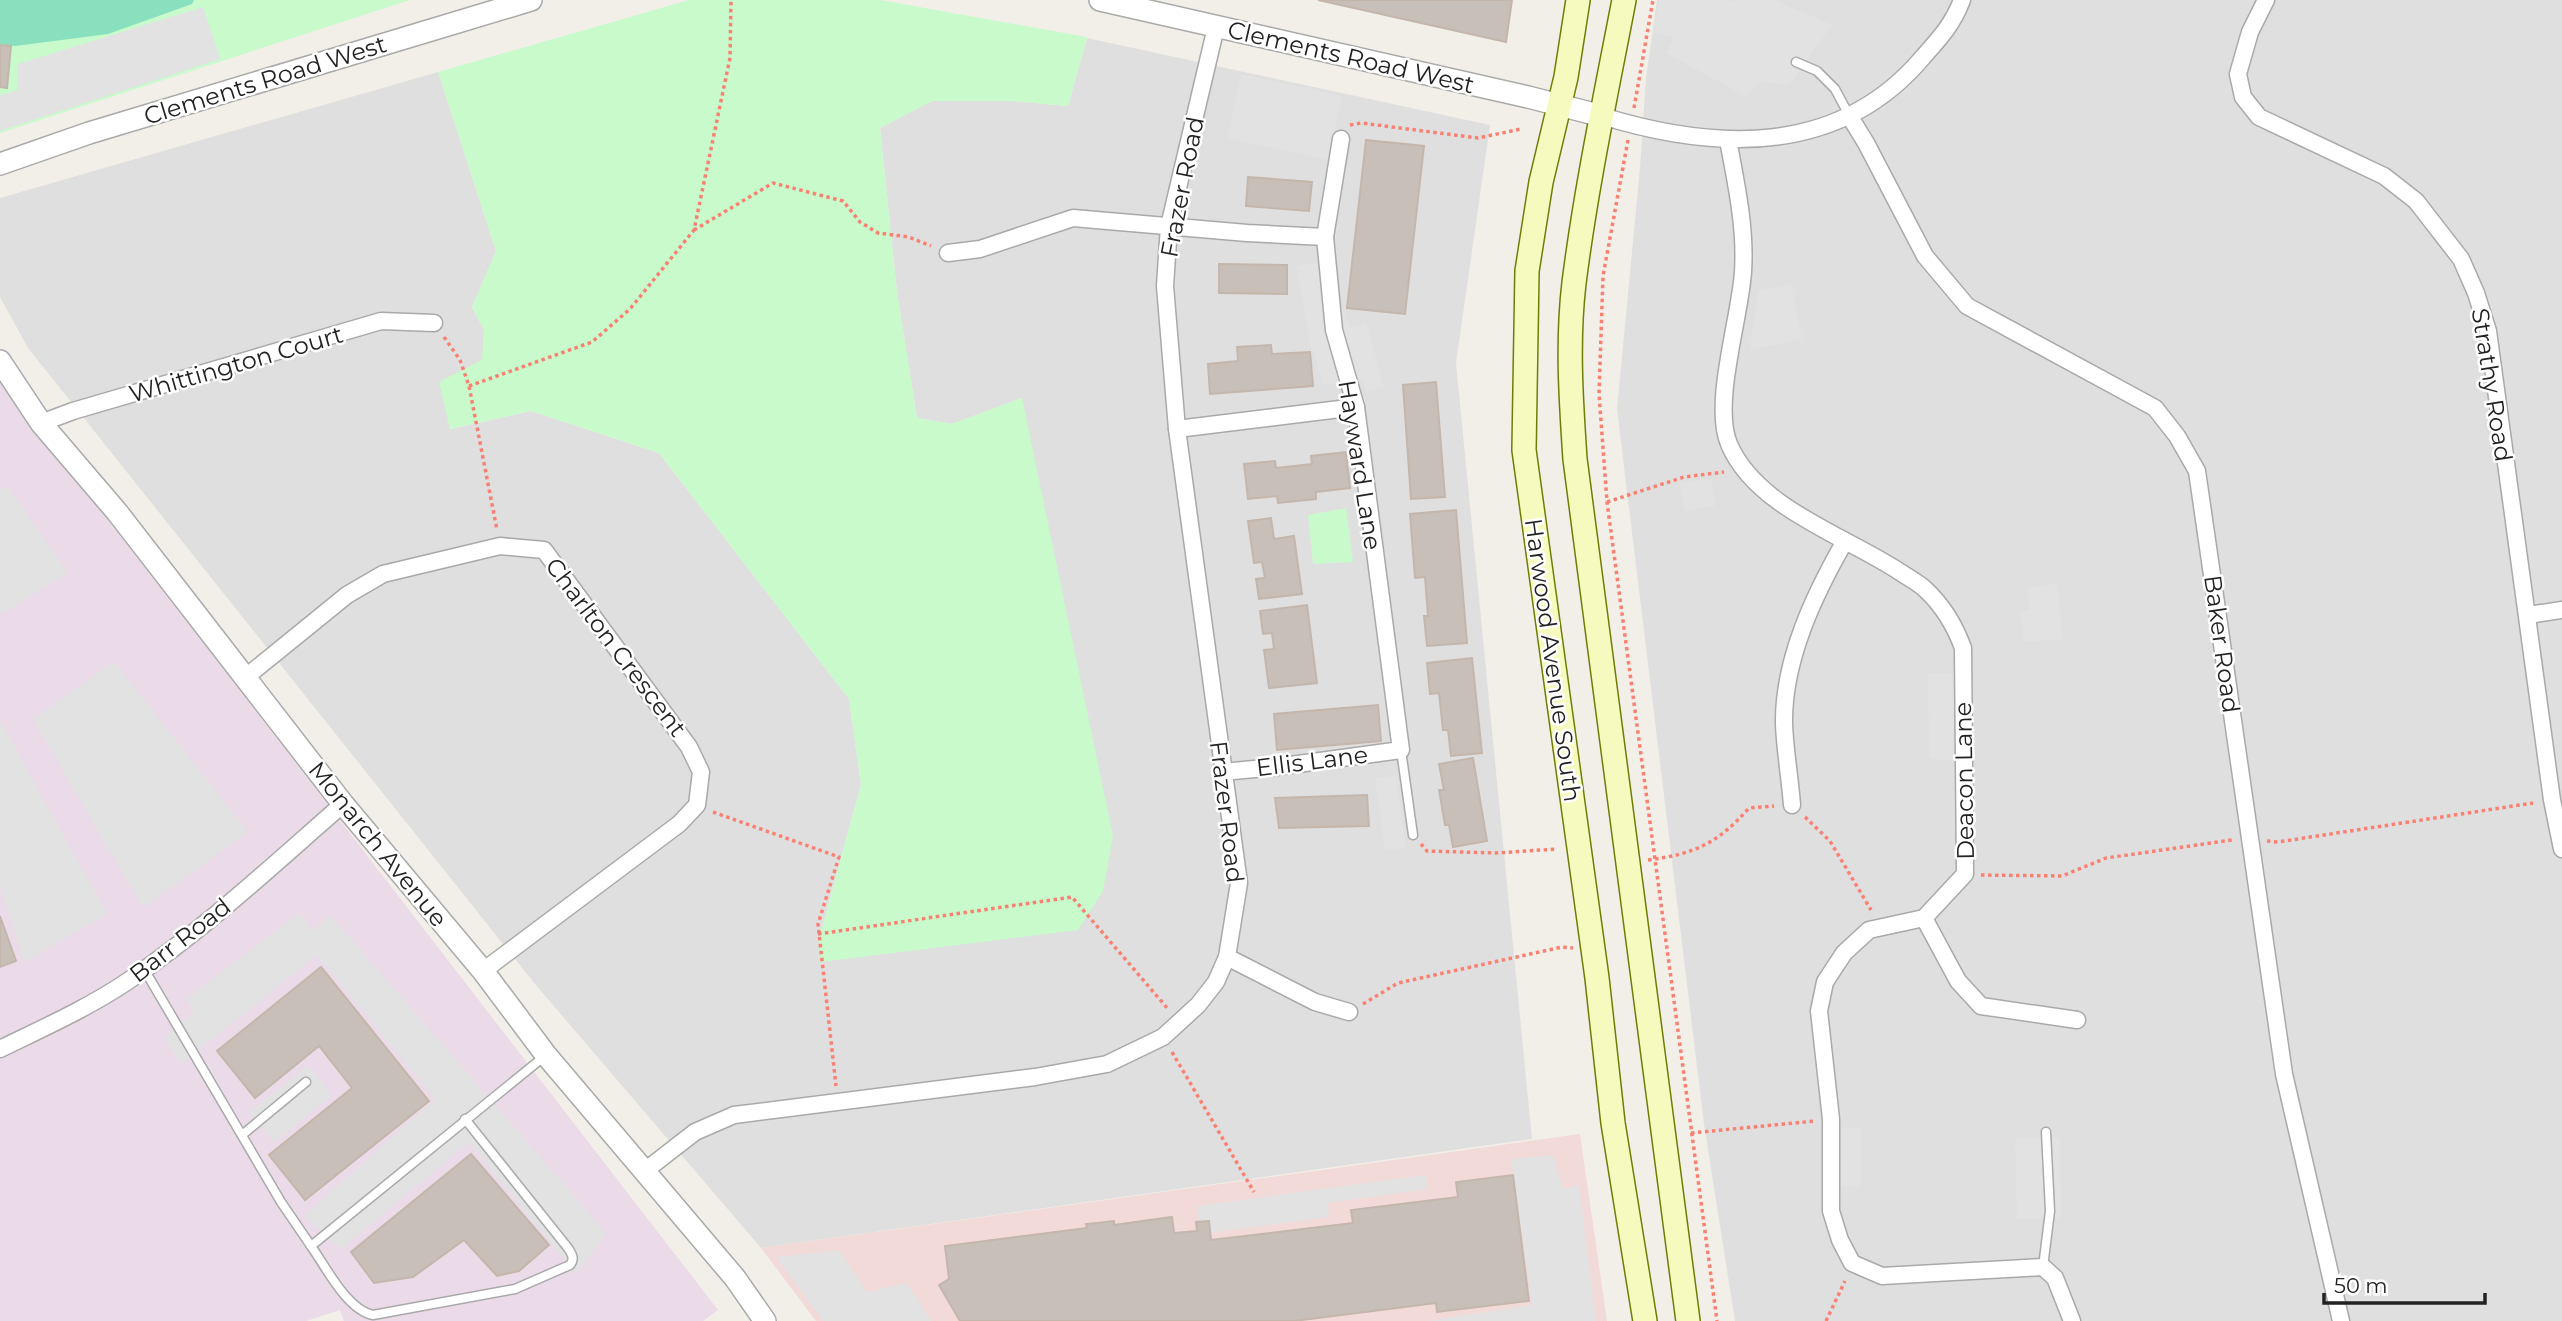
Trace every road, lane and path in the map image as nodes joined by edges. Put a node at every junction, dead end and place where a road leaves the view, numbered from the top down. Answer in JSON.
{"nodes":[{"id":1,"x":531,"y":0,"type":"edge"},
{"id":2,"x":731,"y":0,"type":"edge"},
{"id":3,"x":1100,"y":0,"type":"edge"},
{"id":4,"x":1578,"y":0,"type":"edge"},
{"id":5,"x":1624,"y":0,"type":"edge"},
{"id":6,"x":1653,"y":0,"type":"edge"},
{"id":7,"x":1962,"y":0,"type":"edge"},
{"id":8,"x":2266,"y":0,"type":"edge"},
{"id":9,"x":1216,"y":27,"type":"junction"},
{"id":10,"x":1796,"y":62,"type":"dead end"},
{"id":11,"x":1638,"y":93,"type":"dead end"},
{"id":12,"x":1559,"y":106,"type":"junction"},
{"id":13,"x":1601,"y":116,"type":"junction"},
{"id":14,"x":1850,"y":117,"type":"junction"},
{"id":15,"x":1521,"y":129,"type":"dead end"},
{"id":16,"x":1341,"y":133,"type":"joint"},
{"id":17,"x":1728,"y":140,"type":"junction"},
{"id":18,"x":1627,"y":148,"type":"dead end"},
{"id":19,"x":0,"y":164,"type":"edge"},
{"id":20,"x":1169,"y":226,"type":"junction"},
{"id":21,"x":694,"y":230,"type":"junction"},
{"id":22,"x":1325,"y":236,"type":"junction"},
{"id":23,"x":948,"y":253,"type":"joint"},
{"id":24,"x":434,"y":323,"type":"joint"},
{"id":25,"x":0,"y":361,"type":"edge"},
{"id":26,"x":469,"y":386,"type":"junction"},
{"id":27,"x":1356,"y":407,"type":"junction"},
{"id":28,"x":41,"y":423,"type":"junction"},
{"id":29,"x":1177,"y":429,"type":"junction"},
{"id":30,"x":1742,"y":467,"type":"junction"},
{"id":31,"x":1607,"y":502,"type":"junction"},
{"id":32,"x":1845,"y":541,"type":"junction"},
{"id":33,"x":500,"y":546,"type":"junction"},
{"id":34,"x":2562,"y":610,"type":"edge"},
{"id":35,"x":2528,"y":615,"type":"junction"},
{"id":36,"x":246,"y":677,"type":"junction"},
{"id":37,"x":1401,"y":750,"type":"junction"},
{"id":38,"x":1222,"y":772,"type":"junction"},
{"id":39,"x":343,"y":804,"type":"junction"},
{"id":40,"x":697,"y":805,"type":"junction"},
{"id":41,"x":1792,"y":805,"type":"junction"},
{"id":42,"x":1413,"y":835,"type":"joint"},
{"id":43,"x":2562,"y":849,"type":"edge"},
{"id":44,"x":1579,"y":850,"type":"junction"},
{"id":45,"x":1656,"y":859,"type":"junction"},
{"id":46,"x":1628,"y":863,"type":"junction"},
{"id":47,"x":1924,"y":918,"type":"junction"},
{"id":48,"x":1881,"y":927,"type":"junction"},
{"id":49,"x":818,"y":934,"type":"junction"},
{"id":50,"x":1593,"y":948,"type":"junction"},
{"id":51,"x":1227,"y":957,"type":"junction"},
{"id":52,"x":144,"y":969,"type":"junction"},
{"id":53,"x":483,"y":971,"type":"junction"},
{"id":54,"x":1349,"y":1012,"type":"joint"},
{"id":55,"x":2077,"y":1020,"type":"dead end"},
{"id":56,"x":1179,"y":1022,"type":"junction"},
{"id":57,"x":1163,"y":1037,"type":"junction"},
{"id":58,"x":0,"y":1049,"type":"edge"},
{"id":59,"x":546,"y":1055,"type":"junction"},
{"id":60,"x":306,"y":1082,"type":"dead end"},
{"id":61,"x":838,"y":1102,"type":"junction"},
{"id":62,"x":465,"y":1119,"type":"junction"},
{"id":63,"x":1831,"y":1119,"type":"junction"},
{"id":64,"x":2046,"y":1132,"type":"dead end"},
{"id":65,"x":1691,"y":1133,"type":"junction"},
{"id":66,"x":242,"y":1135,"type":"junction"},
{"id":67,"x":646,"y":1170,"type":"junction"},
{"id":68,"x":1254,"y":1192,"type":"dead end"},
{"id":69,"x":311,"y":1246,"type":"junction"},
{"id":70,"x":1852,"y":1263,"type":"junction"},
{"id":71,"x":2043,"y":1267,"type":"junction"},
{"id":72,"x":765,"y":1321,"type":"edge"},
{"id":73,"x":1645,"y":1321,"type":"edge"},
{"id":74,"x":1688,"y":1321,"type":"edge"},
{"id":75,"x":1717,"y":1321,"type":"edge"},
{"id":76,"x":1826,"y":1321,"type":"edge"},
{"id":77,"x":2072,"y":1321,"type":"edge"},
{"id":78,"x":2341,"y":1321,"type":"edge"}],
"edges":[{"from":1,"to":19,"type":"street","name":"Clements Road West"},
{"from":2,"to":21,"type":"path"},
{"from":3,"to":9,"type":"street","name":"Clements Road West"},
{"from":4,"to":12,"type":"main road","name":"Harwood Avenue South"},
{"from":5,"to":13,"type":"main road","name":"Harwood Avenue South"},
{"from":6,"to":11,"type":"path"},
{"from":7,"to":14,"type":"street"},
{"from":8,"to":35,"type":"street","name":"Strathy Road"},
{"from":9,"to":12,"type":"street","name":"Clements Road West"},
{"from":9,"to":20,"type":"street","name":"Frazer Road"},
{"from":10,"to":14,"type":"lane"},
{"from":12,"to":13,"type":"street","name":"Clements Road West"},
{"from":12,"to":44,"type":"main road","name":"Harwood Avenue South"},
{"from":13,"to":17,"type":"street"},
{"from":13,"to":46,"type":"main road","name":"Harwood Avenue South"},
{"from":14,"to":17,"type":"street"},
{"from":14,"to":78,"type":"street","name":"Baker Road"},
{"from":15,"to":16,"type":"path"},
{"from":16,"to":22,"type":"street","name":"Hayward Lane"},
{"from":17,"to":30,"type":"street","name":"Deacon Lane"},
{"from":18,"to":31,"type":"path"},
{"from":20,"to":22,"type":"street"},
{"from":20,"to":23,"type":"street"},
{"from":20,"to":29,"type":"street","name":"Frazer Road"},
{"from":21,"to":23,"type":"path"},
{"from":21,"to":26,"type":"path"},
{"from":22,"to":27,"type":"street","name":"Hayward Lane"},
{"from":24,"to":26,"type":"path"},
{"from":24,"to":28,"type":"street","name":"Whittington Court"},
{"from":25,"to":28,"type":"street","name":"Monarch Avenue"},
{"from":26,"to":33,"type":"path"},
{"from":27,"to":29,"type":"street"},
{"from":27,"to":37,"type":"street","name":"Hayward Lane"},
{"from":28,"to":36,"type":"street","name":"Monarch Avenue"},
{"from":29,"to":38,"type":"street","name":"Frazer Road"},
{"from":30,"to":31,"type":"path"},
{"from":30,"to":32,"type":"street","name":"Deacon Lane"},
{"from":31,"to":45,"type":"path"},
{"from":32,"to":41,"type":"street"},
{"from":32,"to":47,"type":"street","name":"Deacon Lane"},
{"from":33,"to":36,"type":"street","name":"Charlton Crescent"},
{"from":33,"to":40,"type":"street","name":"Charlton Crescent"},
{"from":34,"to":35,"type":"street"},
{"from":35,"to":43,"type":"street","name":"Strathy Road"},
{"from":36,"to":39,"type":"street","name":"Monarch Avenue"},
{"from":37,"to":38,"type":"street","name":"Ellis Lane"},
{"from":37,"to":42,"type":"lane"},
{"from":38,"to":51,"type":"street","name":"Frazer Road"},
{"from":39,"to":52,"type":"street","name":"Barr Road"},
{"from":39,"to":53,"type":"street","name":"Monarch Avenue"},
{"from":40,"to":49,"type":"path"},
{"from":40,"to":53,"type":"street"},
{"from":41,"to":45,"type":"path"},
{"from":41,"to":48,"type":"path"},
{"from":42,"to":44,"type":"path"},
{"from":44,"to":50,"type":"main road","name":"Harwood Avenue South"},
{"from":45,"to":46,"type":"path"},
{"from":45,"to":65,"type":"path"},
{"from":46,"to":74,"type":"main road","name":"Harwood Avenue South"},
{"from":47,"to":48,"type":"street"},
{"from":47,"to":55,"type":"street"},
{"from":48,"to":63,"type":"street"},
{"from":49,"to":56,"type":"path"},
{"from":49,"to":61,"type":"path"},
{"from":50,"to":54,"type":"path"},
{"from":50,"to":73,"type":"main road","name":"Harwood Avenue South"},
{"from":51,"to":54,"type":"street"},
{"from":51,"to":56,"type":"street","name":"Frazer Road"},
{"from":52,"to":58,"type":"street","name":"Barr Road"},
{"from":52,"to":66,"type":"lane"},
{"from":53,"to":59,"type":"street","name":"Monarch Avenue"},
{"from":56,"to":57,"type":"street","name":"Frazer Road"},
{"from":57,"to":61,"type":"street","name":"Frazer Road"},
{"from":57,"to":68,"type":"path"},
{"from":59,"to":62,"type":"lane"},
{"from":59,"to":67,"type":"street","name":"Monarch Avenue"},
{"from":60,"to":66,"type":"lane"},
{"from":61,"to":67,"type":"street","name":"Frazer Road"},
{"from":62,"to":69,"type":"lane"},
{"from":62,"to":69,"type":"lane"},
{"from":63,"to":65,"type":"path"},
{"from":63,"to":70,"type":"street"},
{"from":64,"to":71,"type":"lane"},
{"from":65,"to":75,"type":"path"},
{"from":66,"to":69,"type":"lane"},
{"from":67,"to":72,"type":"street","name":"Monarch Avenue"},
{"from":70,"to":71,"type":"street"},
{"from":70,"to":76,"type":"path"},
{"from":71,"to":77,"type":"street"}]}
